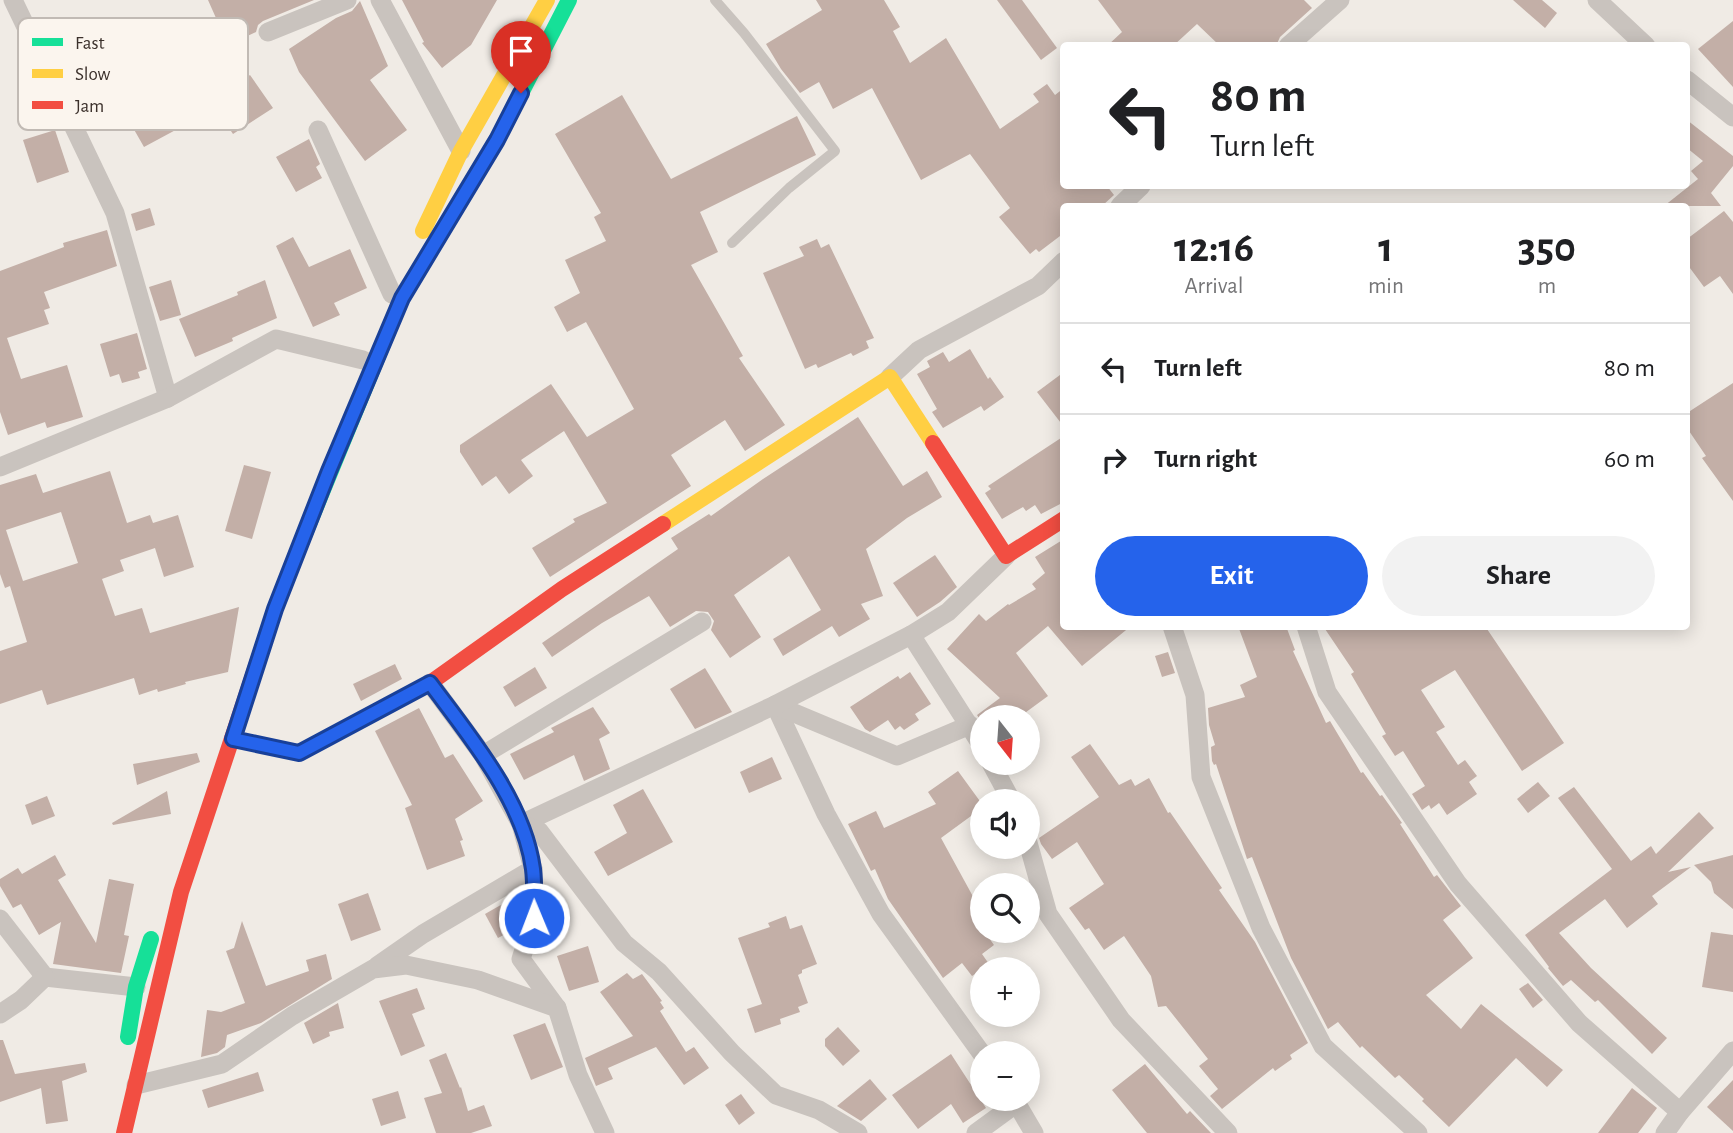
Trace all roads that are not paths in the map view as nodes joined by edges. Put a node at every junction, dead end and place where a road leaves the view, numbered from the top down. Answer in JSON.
{"nodes":[{"id":1,"x":13,"y":0,"type":"edge"},
{"id":2,"x":347,"y":0,"type":"edge"},
{"id":3,"x":380,"y":0,"type":"edge"},
{"id":4,"x":547,"y":0,"type":"edge"},
{"id":5,"x":569,"y":0,"type":"edge"},
{"id":6,"x":715,"y":0,"type":"edge"},
{"id":7,"x":1340,"y":0,"type":"edge"},
{"id":8,"x":1597,"y":0,"type":"edge"},
{"id":9,"x":22,"y":18,"type":"edge"},
{"id":10,"x":268,"y":32,"type":"dead end"},
{"id":11,"x":1293,"y":42,"type":"edge"},
{"id":12,"x":1642,"y":42,"type":"edge"},
{"id":13,"x":1690,"y":82,"type":"edge"},
{"id":14,"x":1733,"y":117,"type":"edge"},
{"id":15,"x":75,"y":130,"type":"edge"},
{"id":16,"x":318,"y":130,"type":"dead end"},
{"id":17,"x":461,"y":151,"type":"junction"},
{"id":18,"x":1138,"y":189,"type":"edge"},
{"id":19,"x":1123,"y":203,"type":"edge"},
{"id":20,"x":732,"y":243,"type":"dead end"},
{"id":21,"x":1060,"y":265,"type":"edge"},
{"id":22,"x":392,"y":294,"type":"junction"},
{"id":23,"x":363,"y":360,"type":"junction"},
{"id":24,"x":890,"y":377,"type":"junction"},
{"id":25,"x":168,"y":398,"type":"junction"},
{"id":26,"x":1,"y":464,"type":"edge"},
{"id":27,"x":297,"y":511,"type":"dead end"},
{"id":28,"x":1060,"y":522,"type":"edge"},
{"id":29,"x":287,"y":536,"type":"dead end"},
{"id":30,"x":1006,"y":556,"type":"junction"},
{"id":31,"x":702,"y":622,"type":"dead end"},
{"id":32,"x":1173,"y":630,"type":"edge"},
{"id":33,"x":1307,"y":630,"type":"edge"},
{"id":34,"x":911,"y":635,"type":"junction"},
{"id":35,"x":430,"y":683,"type":"junction"},
{"id":36,"x":775,"y":705,"type":"junction"},
{"id":37,"x":970,"y":725,"type":"joint"},
{"id":38,"x":215,"y":739,"type":"dead end"},
{"id":39,"x":233,"y":739,"type":"junction"},
{"id":40,"x":483,"y":755,"type":"junction"},
{"id":41,"x":193,"y":804,"type":"dead end"},
{"id":42,"x":521,"y":824,"type":"junction"},
{"id":43,"x":1033,"y":859,"type":"edge"},
{"id":44,"x":533,"y":869,"type":"junction"},
{"id":45,"x":0,"y":919,"type":"edge"},
{"id":46,"x":373,"y":969,"type":"junction"},
{"id":47,"x":45,"y":977,"type":"junction"},
{"id":48,"x":136,"y":987,"type":"junction"},
{"id":49,"x":558,"y":1007,"type":"junction"},
{"id":50,"x":0,"y":1014,"type":"edge"},
{"id":51,"x":973,"y":1041,"type":"edge"},
{"id":52,"x":1733,"y":1051,"type":"edge"},
{"id":53,"x":125,"y":1054,"type":"dead end"},
{"id":54,"x":136,"y":1085,"type":"junction"},
{"id":55,"x":117,"y":1094,"type":"dead end"},
{"id":56,"x":1004,"y":1111,"type":"edge"},
{"id":57,"x":1022,"y":1111,"type":"edge"},
{"id":58,"x":1679,"y":1112,"type":"junction"},
{"id":59,"x":108,"y":1133,"type":"edge"},
{"id":60,"x":124,"y":1133,"type":"edge"},
{"id":61,"x":605,"y":1133,"type":"edge"},
{"id":62,"x":858,"y":1133,"type":"edge"},
{"id":63,"x":976,"y":1133,"type":"edge"},
{"id":64,"x":1034,"y":1133,"type":"edge"},
{"id":65,"x":1228,"y":1133,"type":"edge"},
{"id":66,"x":1418,"y":1133,"type":"edge"},
{"id":67,"x":1665,"y":1133,"type":"edge"}],
"edges":[{"from":1,"to":9,"type":"street"},
{"from":2,"to":10,"type":"street"},
{"from":3,"to":17,"type":"street"},
{"from":4,"to":17,"type":"main road"},
{"from":5,"to":39,"type":"main road"},
{"from":6,"to":20,"type":"lane"},
{"from":7,"to":11,"type":"street"},
{"from":8,"to":12,"type":"street"},
{"from":13,"to":14,"type":"street"},
{"from":15,"to":25,"type":"street"},
{"from":16,"to":22,"type":"street"},
{"from":17,"to":22,"type":"main road"},
{"from":18,"to":19,"type":"street"},
{"from":21,"to":24,"type":"street"},
{"from":22,"to":23,"type":"main road"},
{"from":23,"to":25,"type":"street"},
{"from":23,"to":27,"type":"main road"},
{"from":24,"to":30,"type":"main road"},
{"from":24,"to":35,"type":"main road"},
{"from":25,"to":26,"type":"street"},
{"from":28,"to":30,"type":"main road"},
{"from":29,"to":38,"type":"main road"},
{"from":30,"to":34,"type":"street"},
{"from":31,"to":40,"type":"street"},
{"from":32,"to":66,"type":"street"},
{"from":33,"to":58,"type":"street"},
{"from":34,"to":36,"type":"street"},
{"from":34,"to":37,"type":"street"},
{"from":35,"to":39,"type":"main road"},
{"from":35,"to":40,"type":"street"},
{"from":36,"to":37,"type":"street"},
{"from":36,"to":42,"type":"street"},
{"from":36,"to":51,"type":"street"},
{"from":39,"to":54,"type":"main road"},
{"from":40,"to":42,"type":"street"},
{"from":41,"to":48,"type":"main road"},
{"from":42,"to":44,"type":"street"},
{"from":42,"to":62,"type":"street"},
{"from":43,"to":65,"type":"street"},
{"from":44,"to":46,"type":"street"},
{"from":44,"to":49,"type":"street"},
{"from":45,"to":47,"type":"street"},
{"from":46,"to":49,"type":"street"},
{"from":46,"to":54,"type":"street"},
{"from":47,"to":48,"type":"street"},
{"from":47,"to":50,"type":"street"},
{"from":48,"to":53,"type":"main road"},
{"from":49,"to":61,"type":"street"},
{"from":52,"to":58,"type":"street"},
{"from":54,"to":60,"type":"main road"},
{"from":55,"to":59,"type":"main road"},
{"from":56,"to":63,"type":"street"},
{"from":57,"to":64,"type":"street"},
{"from":58,"to":67,"type":"street"}]}
